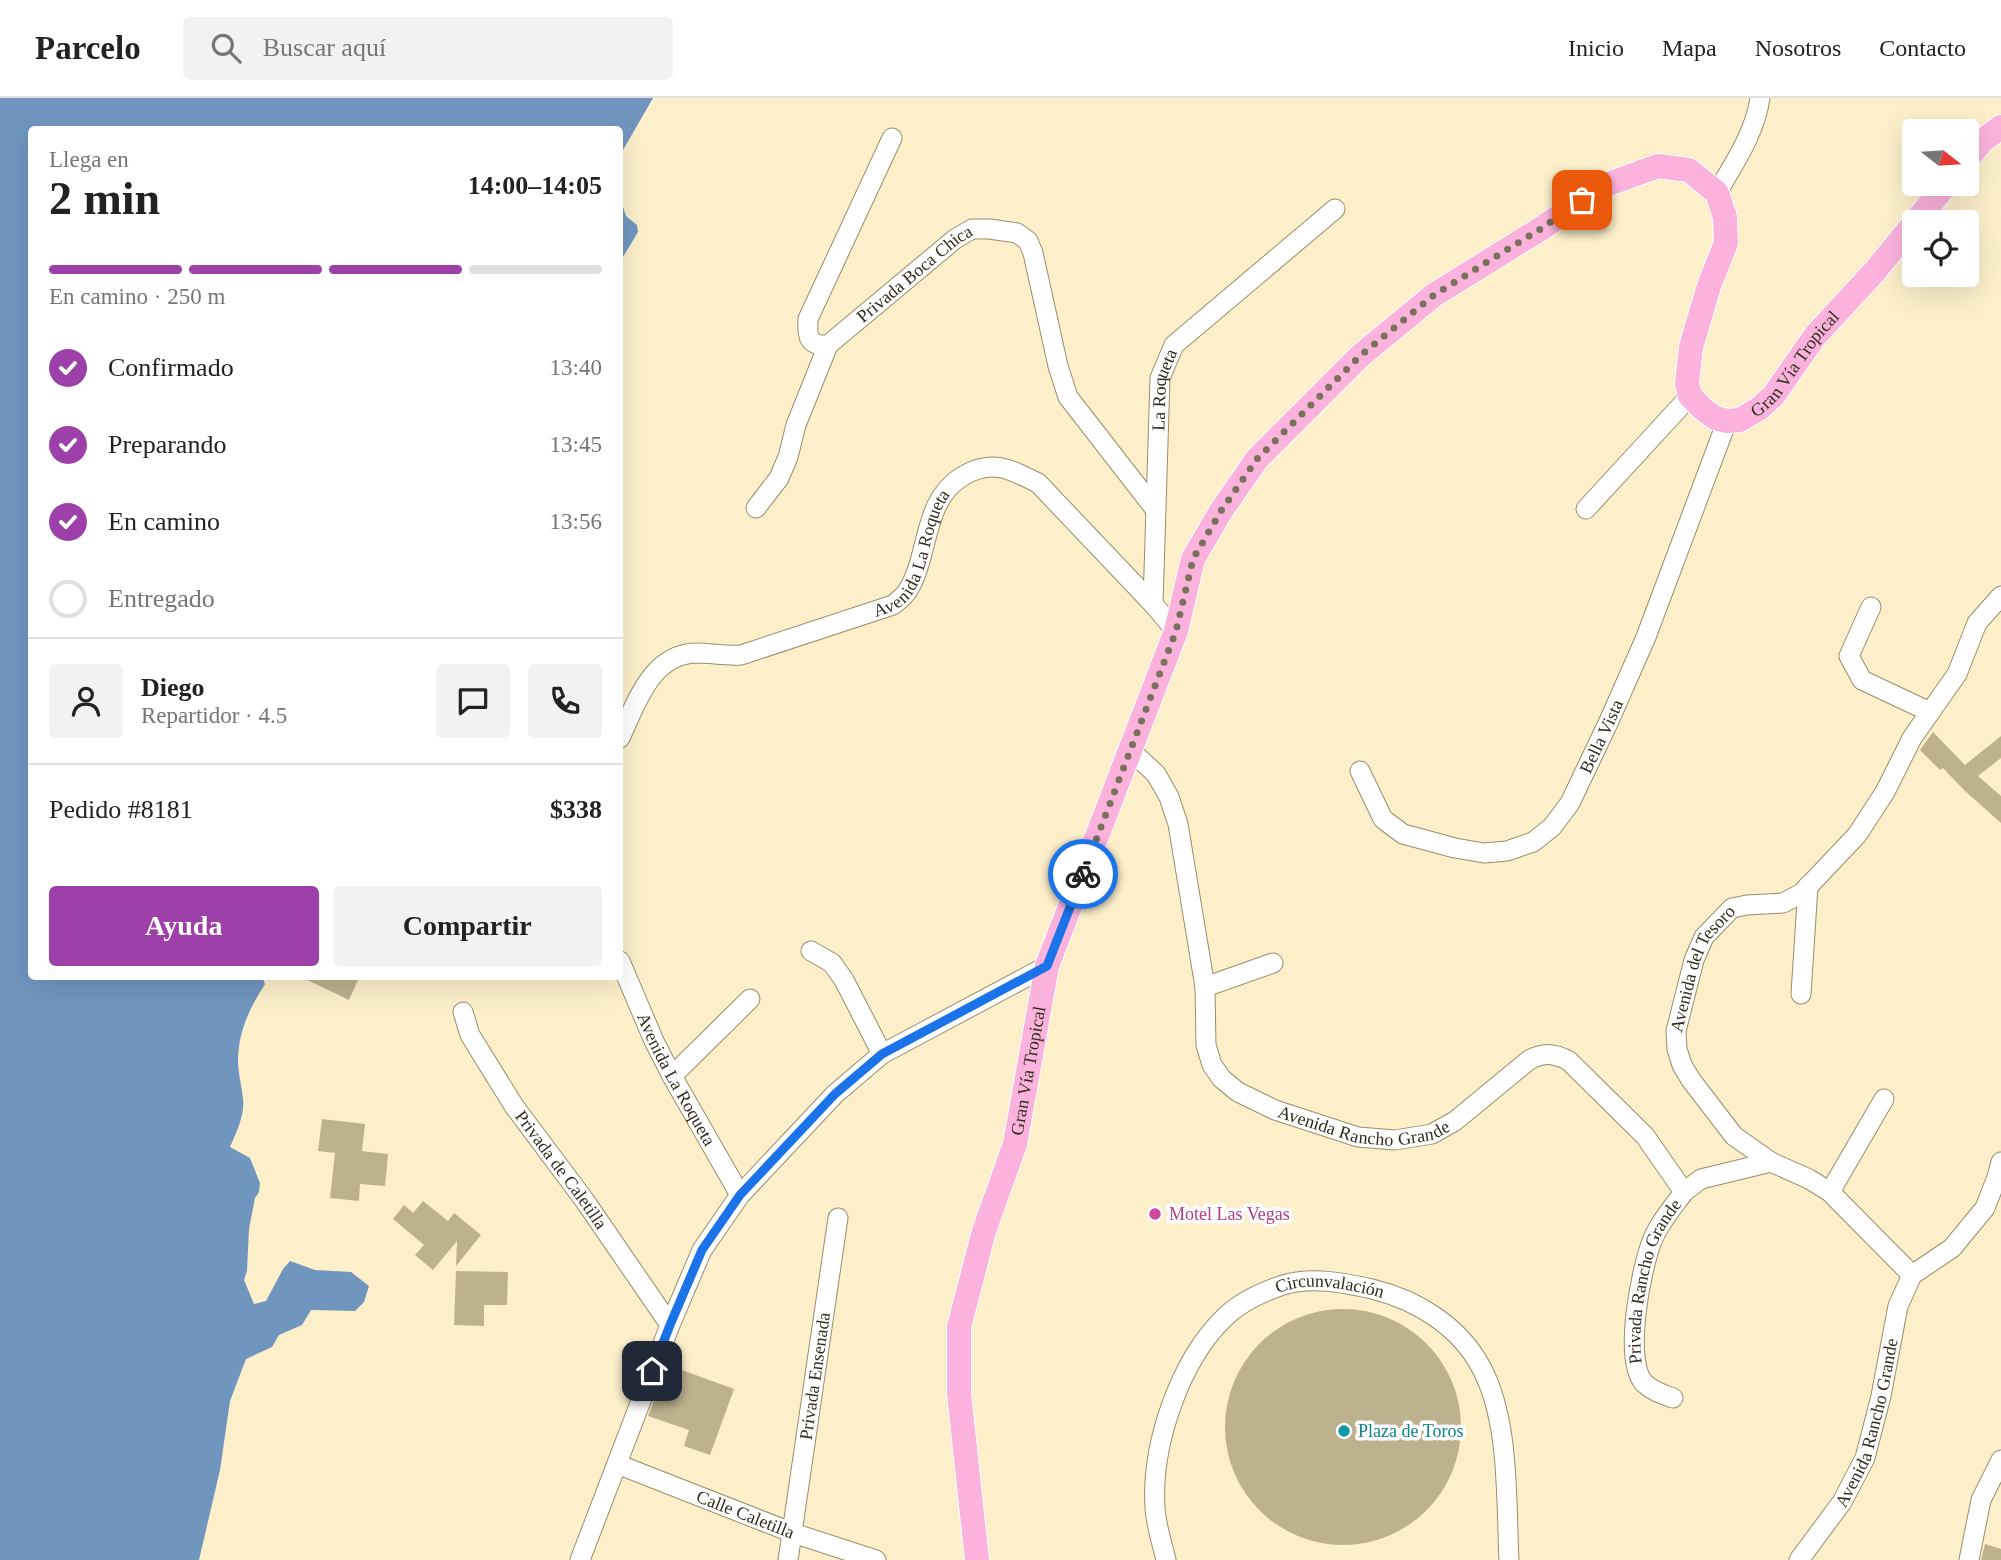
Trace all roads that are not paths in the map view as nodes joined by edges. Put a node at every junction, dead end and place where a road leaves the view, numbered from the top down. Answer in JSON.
{"nodes":[{"id":1,"x":1760,"y":98,"type":"edge"},
{"id":2,"x":2001,"y":127,"type":"edge"},
{"id":3,"x":892,"y":138,"type":"dead end"},
{"id":4,"x":1979,"y":145,"type":"edge"},
{"id":5,"x":1717,"y":193,"type":"junction"},
{"id":6,"x":1937,"y":196,"type":"edge"},
{"id":7,"x":1335,"y":209,"type":"dead end"},
{"id":8,"x":1925,"y":210,"type":"edge"},
{"id":9,"x":1902,"y":238,"type":"edge"},
{"id":10,"x":828,"y":345,"type":"junction"},
{"id":11,"x":1690,"y":396,"type":"junction"},
{"id":12,"x":1727,"y":421,"type":"junction"},
{"id":13,"x":756,"y":508,"type":"dead end"},
{"id":14,"x":1155,"y":509,"type":"junction"},
{"id":15,"x":1586,"y":509,"type":"dead end"},
{"id":16,"x":2001,"y":596,"type":"edge"},
{"id":17,"x":1153,"y":604,"type":"junction"},
{"id":18,"x":1871,"y":607,"type":"dead end"},
{"id":19,"x":1176,"y":631,"type":"junction"},
{"id":20,"x":1930,"y":712,"type":"junction"},
{"id":21,"x":623,"y":732,"type":"edge"},
{"id":22,"x":1131,"y":751,"type":"junction"},
{"id":23,"x":1360,"y":771,"type":"dead end"},
{"id":24,"x":1808,"y":887,"type":"junction"},
{"id":25,"x":811,"y":951,"type":"dead end"},
{"id":26,"x":1273,"y":963,"type":"dead end"},
{"id":27,"x":1047,"y":966,"type":"junction"},
{"id":28,"x":623,"y":968,"type":"edge"},
{"id":29,"x":1205,"y":987,"type":"junction"},
{"id":30,"x":1801,"y":994,"type":"dead end"},
{"id":31,"x":750,"y":999,"type":"dead end"},
{"id":32,"x":463,"y":1012,"type":"dead end"},
{"id":33,"x":882,"y":1054,"type":"junction"},
{"id":34,"x":672,"y":1076,"type":"junction"},
{"id":35,"x":1884,"y":1099,"type":"dead end"},
{"id":36,"x":1771,"y":1162,"type":"junction"},
{"id":37,"x":2001,"y":1162,"type":"edge"},
{"id":38,"x":1684,"y":1192,"type":"junction"},
{"id":39,"x":1830,"y":1192,"type":"junction"},
{"id":40,"x":740,"y":1195,"type":"junction"},
{"id":41,"x":838,"y":1218,"type":"dead end"},
{"id":42,"x":1912,"y":1275,"type":"junction"},
{"id":43,"x":670,"y":1325,"type":"junction"},
{"id":44,"x":1672,"y":1398,"type":"dead end"},
{"id":45,"x":2001,"y":1460,"type":"edge"},
{"id":46,"x":617,"y":1464,"type":"junction"},
{"id":47,"x":793,"y":1534,"type":"junction"},
{"id":48,"x":580,"y":1560,"type":"edge"},
{"id":49,"x":788,"y":1560,"type":"edge"},
{"id":50,"x":876,"y":1560,"type":"edge"},
{"id":51,"x":976,"y":1560,"type":"edge"},
{"id":52,"x":1166,"y":1560,"type":"edge"},
{"id":53,"x":1509,"y":1560,"type":"edge"},
{"id":54,"x":1799,"y":1560,"type":"edge"},
{"id":55,"x":1969,"y":1560,"type":"edge"}],
"edges":[{"from":1,"to":5,"type":"street"},
{"from":2,"to":4,"type":"main road"},
{"from":3,"to":10,"type":"street"},
{"from":5,"to":11,"type":"main road"},
{"from":5,"to":19,"type":"main road","name":"Gran Vía Tropical"},
{"from":6,"to":8,"type":"main road","name":"Gran Vía Tropical"},
{"from":7,"to":14,"type":"street","name":"La Roqueta"},
{"from":9,"to":12,"type":"main road","name":"Gran Vía Tropical"},
{"from":10,"to":13,"type":"street"},
{"from":10,"to":14,"type":"street","name":"Privada Boca Chica"},
{"from":11,"to":12,"type":"main road","name":"Gran Vía Tropical"},
{"from":11,"to":15,"type":"street"},
{"from":12,"to":23,"type":"street","name":"Bella Vista"},
{"from":14,"to":17,"type":"street","name":"La Roqueta"},
{"from":16,"to":20,"type":"street","name":"Avenida del Tesoro"},
{"from":17,"to":19,"type":"street","name":"Avenida La Roqueta"},
{"from":17,"to":21,"type":"street","name":"Avenida La Roqueta"},
{"from":18,"to":20,"type":"street"},
{"from":19,"to":22,"type":"main road","name":"Gran Vía Tropical"},
{"from":20,"to":24,"type":"street","name":"Avenida del Tesoro"},
{"from":22,"to":27,"type":"main road","name":"Gran Vía Tropical"},
{"from":22,"to":29,"type":"street","name":"Avenida Rancho Grande"},
{"from":24,"to":30,"type":"street"},
{"from":24,"to":36,"type":"street","name":"Avenida del Tesoro"},
{"from":25,"to":33,"type":"street"},
{"from":26,"to":29,"type":"street"},
{"from":27,"to":33,"type":"street"},
{"from":27,"to":51,"type":"main road","name":"Gran Vía Tropical"},
{"from":28,"to":34,"type":"street","name":"Avenida La Roqueta"},
{"from":29,"to":38,"type":"street","name":"Avenida Rancho Grande"},
{"from":31,"to":34,"type":"street"},
{"from":32,"to":43,"type":"street","name":"Privada de Caletilla"},
{"from":33,"to":40,"type":"street"},
{"from":34,"to":40,"type":"street","name":"Avenida La Roqueta"},
{"from":35,"to":39,"type":"street"},
{"from":36,"to":38,"type":"street"},
{"from":36,"to":39,"type":"street","name":"Avenida del Tesoro"},
{"from":37,"to":42,"type":"street"},
{"from":38,"to":44,"type":"street","name":"Privada Rancho Grande"},
{"from":39,"to":42,"type":"street","name":"Avenida del Tesoro"},
{"from":40,"to":43,"type":"street"},
{"from":41,"to":47,"type":"street","name":"Privada Ensenada"},
{"from":42,"to":54,"type":"street","name":"Avenida Rancho Grande"},
{"from":43,"to":46,"type":"street"},
{"from":45,"to":55,"type":"street"},
{"from":46,"to":47,"type":"street","name":"Calle Caletilla"},
{"from":46,"to":48,"type":"street"},
{"from":47,"to":49,"type":"street","name":"Privada Ensenada"},
{"from":47,"to":50,"type":"street","name":"Calle Caletilla"},
{"from":52,"to":53,"type":"street","name":"Circunvalación"}]}
